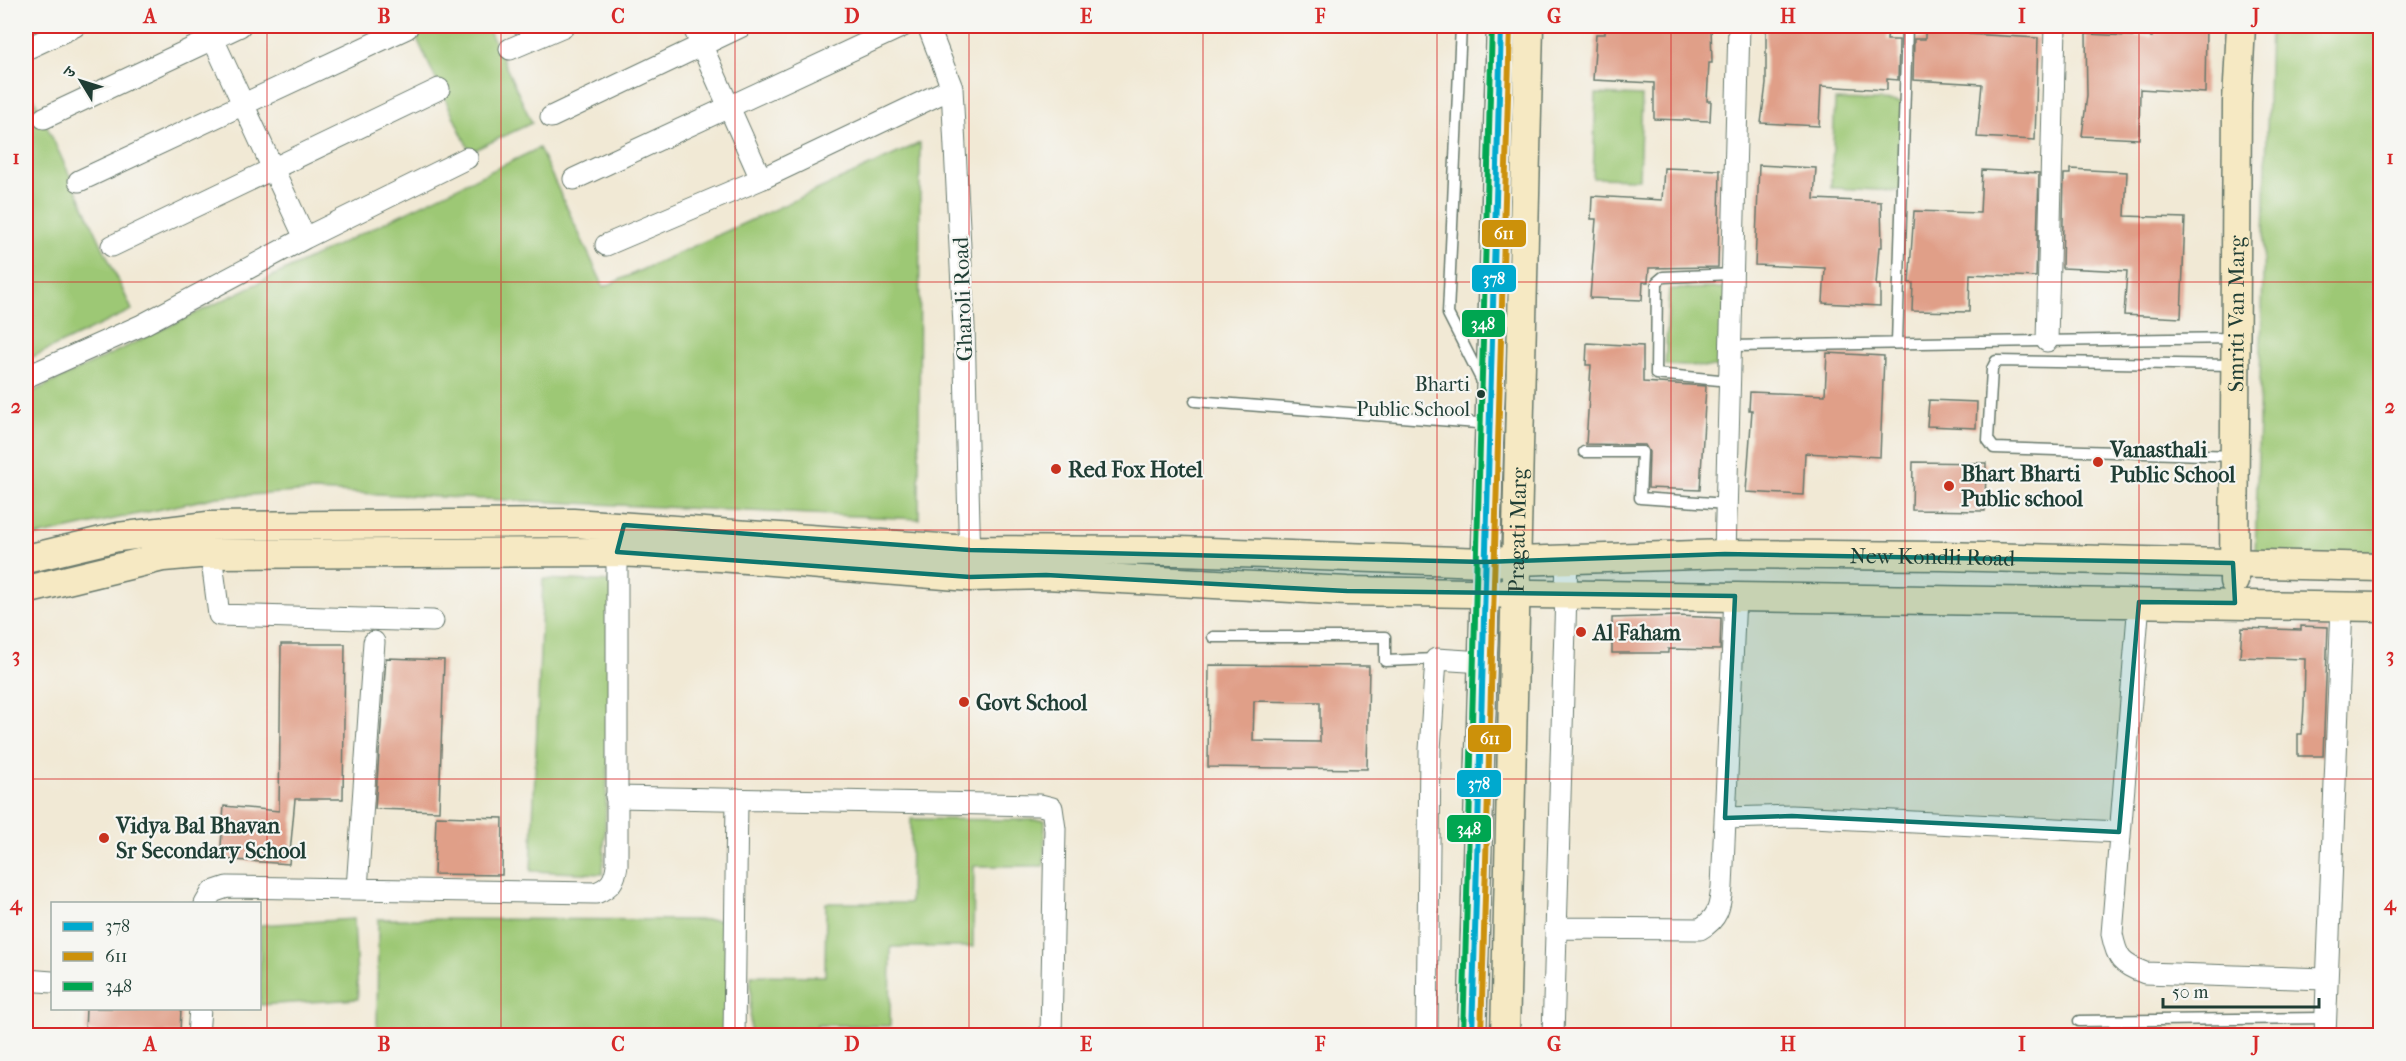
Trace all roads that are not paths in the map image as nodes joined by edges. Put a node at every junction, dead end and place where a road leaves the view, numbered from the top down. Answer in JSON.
{"nodes":[{"id":1,"x":75,"y":26,"type":"edge"},
{"id":2,"x":240,"y":26,"type":"edge"},
{"id":3,"x":564,"y":26,"type":"edge"},
{"id":4,"x":742,"y":26,"type":"edge"},
{"id":5,"x":903,"y":26,"type":"edge"},
{"id":6,"x":928,"y":26,"type":"edge"},
{"id":7,"x":1461,"y":26,"type":"edge"},
{"id":8,"x":1501,"y":26,"type":"edge"},
{"id":9,"x":1529,"y":26,"type":"edge"},
{"id":10,"x":1739,"y":26,"type":"edge"},
{"id":11,"x":1907,"y":26,"type":"edge"},
{"id":12,"x":2055,"y":26,"type":"edge"},
{"id":13,"x":2241,"y":26,"type":"edge"},
{"id":14,"x":407,"y":28,"type":"dead end"},
{"id":15,"x":210,"y":32,"type":"edge"},
{"id":16,"x":698,"y":35,"type":"edge"},
{"id":17,"x":510,"y":49,"type":"dead end"},
{"id":18,"x":26,"y":50,"type":"edge"},
{"id":19,"x":952,"y":88,"type":"junction"},
{"id":20,"x":439,"y":89,"type":"dead end"},
{"id":21,"x":244,"y":104,"type":"junction"},
{"id":22,"x":730,"y":106,"type":"junction"},
{"id":23,"x":550,"y":117,"type":"dead end"},
{"id":24,"x":44,"y":118,"type":"dead end"},
{"id":25,"x":467,"y":158,"type":"dead end"},
{"id":26,"x":274,"y":169,"type":"junction"},
{"id":27,"x":574,"y":179,"type":"dead end"},
{"id":28,"x":761,"y":179,"type":"junction"},
{"id":29,"x":79,"y":181,"type":"dead end"},
{"id":30,"x":305,"y":238,"type":"junction"},
{"id":31,"x":606,"y":245,"type":"dead end"},
{"id":32,"x":112,"y":246,"type":"dead end"},
{"id":33,"x":1734,"y":274,"type":"junction"},
{"id":34,"x":2047,"y":341,"type":"junction"},
{"id":35,"x":1898,"y":343,"type":"junction"},
{"id":36,"x":1732,"y":345,"type":"junction"},
{"id":37,"x":2236,"y":351,"type":"junction"},
{"id":38,"x":26,"y":377,"type":"edge"},
{"id":39,"x":1730,"y":381,"type":"junction"},
{"id":40,"x":1195,"y":400,"type":"dead end"},
{"id":41,"x":1490,"y":411,"type":"junction"},
{"id":42,"x":1584,"y":452,"type":"dead end"},
{"id":43,"x":2235,"y":456,"type":"junction"},
{"id":44,"x":1727,"y":504,"type":"junction"},
{"id":45,"x":624,"y":525,"type":"junction"},
{"id":46,"x":617,"y":552,"type":"junction"},
{"id":47,"x":211,"y":554,"type":"junction"},
{"id":48,"x":1725,"y":554,"type":"junction"},
{"id":49,"x":1567,"y":558,"type":"junction"},
{"id":50,"x":26,"y":559,"type":"edge"},
{"id":51,"x":1516,"y":561,"type":"junction"},
{"id":52,"x":1484,"y":562,"type":"junction"},
{"id":53,"x":970,"y":563,"type":"junction"},
{"id":54,"x":2233,"y":563,"type":"junction"},
{"id":55,"x":2380,"y":567,"type":"edge"},
{"id":56,"x":26,"y":590,"type":"edge"},
{"id":57,"x":1485,"y":592,"type":"junction"},
{"id":58,"x":1516,"y":592,"type":"junction"},
{"id":59,"x":1564,"y":593,"type":"junction"},
{"id":60,"x":1735,"y":596,"type":"junction"},
{"id":61,"x":2139,"y":602,"type":"junction"},
{"id":62,"x":2235,"y":603,"type":"junction"},
{"id":63,"x":2342,"y":606,"type":"junction"},
{"id":64,"x":2380,"y":607,"type":"edge"},
{"id":65,"x":434,"y":621,"type":"dead end"},
{"id":66,"x":1213,"y":637,"type":"dead end"},
{"id":67,"x":374,"y":642,"type":"dead end"},
{"id":68,"x":1436,"y":659,"type":"junction"},
{"id":69,"x":1483,"y":662,"type":"junction"},
{"id":70,"x":616,"y":797,"type":"junction"},
{"id":71,"x":737,"y":800,"type":"junction"},
{"id":72,"x":1725,"y":818,"type":"junction"},
{"id":73,"x":2119,"y":832,"type":"junction"},
{"id":74,"x":357,"y":889,"type":"junction"},
{"id":75,"x":206,"y":902,"type":"edge"},
{"id":76,"x":1556,"y":928,"type":"junction"},
{"id":77,"x":2326,"y":979,"type":"junction"},
{"id":78,"x":26,"y":980,"type":"edge"},
{"id":79,"x":51,"y":982,"type":"edge"},
{"id":80,"x":200,"y":1010,"type":"edge"},
{"id":81,"x":2079,"y":1021,"type":"dead end"},
{"id":82,"x":2325,"y":1027,"type":"edge"},
{"id":83,"x":198,"y":1035,"type":"edge"},
{"id":84,"x":734,"y":1035,"type":"edge"},
{"id":85,"x":1051,"y":1035,"type":"edge"},
{"id":86,"x":1427,"y":1035,"type":"edge"},
{"id":87,"x":1472,"y":1035,"type":"edge"},
{"id":88,"x":1505,"y":1035,"type":"edge"},
{"id":89,"x":1553,"y":1035,"type":"edge"}],
"edges":[{"from":1,"to":18,"type":"street"},
{"from":2,"to":15,"type":"street"},
{"from":3,"to":17,"type":"street"},
{"from":4,"to":16,"type":"street"},
{"from":5,"to":22,"type":"street"},
{"from":6,"to":19,"type":"street","name":"Gharoli Road"},
{"from":7,"to":41,"type":"lane"},
{"from":8,"to":41,"type":"street","name":"Pragati Marg"},
{"from":9,"to":51,"type":"street","name":"Pragati Marg"},
{"from":10,"to":33,"type":"street"},
{"from":11,"to":35,"type":"lane"},
{"from":12,"to":34,"type":"street"},
{"from":13,"to":37,"type":"street","name":"Smriti Van Marg"},
{"from":14,"to":21,"type":"street"},
{"from":15,"to":21,"type":"street"},
{"from":15,"to":24,"type":"street"},
{"from":16,"to":22,"type":"street"},
{"from":16,"to":23,"type":"street"},
{"from":19,"to":28,"type":"street"},
{"from":19,"to":53,"type":"street","name":"Gharoli Road"},
{"from":20,"to":26,"type":"street"},
{"from":21,"to":26,"type":"street"},
{"from":21,"to":29,"type":"street"},
{"from":22,"to":27,"type":"street"},
{"from":22,"to":28,"type":"street"},
{"from":25,"to":30,"type":"street"},
{"from":26,"to":30,"type":"street"},
{"from":26,"to":32,"type":"street"},
{"from":28,"to":31,"type":"street"},
{"from":30,"to":38,"type":"street"},
{"from":33,"to":36,"type":"street"},
{"from":33,"to":39,"type":"lane"},
{"from":34,"to":35,"type":"lane"},
{"from":34,"to":37,"type":"lane"},
{"from":35,"to":36,"type":"lane"},
{"from":36,"to":39,"type":"street"},
{"from":37,"to":43,"type":"street","name":"Smriti Van Marg"},
{"from":37,"to":43,"type":"lane"},
{"from":39,"to":44,"type":"street"},
{"from":40,"to":41,"type":"lane"},
{"from":41,"to":52,"type":"street","name":"Pragati Marg"},
{"from":42,"to":44,"type":"lane"},
{"from":43,"to":54,"type":"street","name":"Smriti Van Marg"},
{"from":44,"to":48,"type":"street"},
{"from":45,"to":46,"type":"street"},
{"from":45,"to":50,"type":"street"},
{"from":45,"to":53,"type":"street"},
{"from":46,"to":47,"type":"street"},
{"from":46,"to":53,"type":"street"},
{"from":46,"to":70,"type":"street"},
{"from":47,"to":56,"type":"street"},
{"from":47,"to":65,"type":"street"},
{"from":48,"to":49,"type":"street","name":"New Kondli Road"},
{"from":48,"to":54,"type":"street","name":"New Kondli Road"},
{"from":49,"to":51,"type":"street","name":"New Kondli Road"},
{"from":49,"to":59,"type":"street"},
{"from":51,"to":52,"type":"street","name":"New Kondli Road"},
{"from":51,"to":58,"type":"street","name":"Pragati Marg"},
{"from":52,"to":53,"type":"street","name":"New Kondli Road"},
{"from":52,"to":57,"type":"street","name":"Pragati Marg"},
{"from":53,"to":57,"type":"street","name":"New Kondli Road"},
{"from":54,"to":55,"type":"street","name":"New Kondli Road"},
{"from":54,"to":62,"type":"street","name":"Smriti Van Marg"},
{"from":57,"to":58,"type":"street","name":"New Kondli Road"},
{"from":57,"to":69,"type":"street","name":"Pragati Marg"},
{"from":58,"to":59,"type":"street","name":"New Kondli Road"},
{"from":58,"to":88,"type":"street","name":"Pragati Marg"},
{"from":59,"to":60,"type":"street","name":"New Kondli Road"},
{"from":59,"to":76,"type":"street"},
{"from":60,"to":61,"type":"street","name":"New Kondli Road"},
{"from":60,"to":72,"type":"street"},
{"from":61,"to":62,"type":"street","name":"New Kondli Road"},
{"from":61,"to":73,"type":"street"},
{"from":62,"to":63,"type":"street","name":"New Kondli Road"},
{"from":63,"to":64,"type":"street","name":"New Kondli Road"},
{"from":63,"to":77,"type":"street"},
{"from":66,"to":68,"type":"lane"},
{"from":67,"to":74,"type":"street"},
{"from":68,"to":69,"type":"street"},
{"from":68,"to":86,"type":"street"},
{"from":69,"to":87,"type":"street","name":"Pragati Marg"},
{"from":70,"to":71,"type":"street"},
{"from":70,"to":74,"type":"street"},
{"from":71,"to":84,"type":"street"},
{"from":71,"to":85,"type":"street"},
{"from":72,"to":73,"type":"street"},
{"from":72,"to":76,"type":"street"},
{"from":73,"to":77,"type":"street"},
{"from":74,"to":75,"type":"street"},
{"from":76,"to":89,"type":"street"},
{"from":77,"to":82,"type":"street"},
{"from":78,"to":79,"type":"street"},
{"from":80,"to":83,"type":"street"},
{"from":81,"to":82,"type":"lane"}]}
